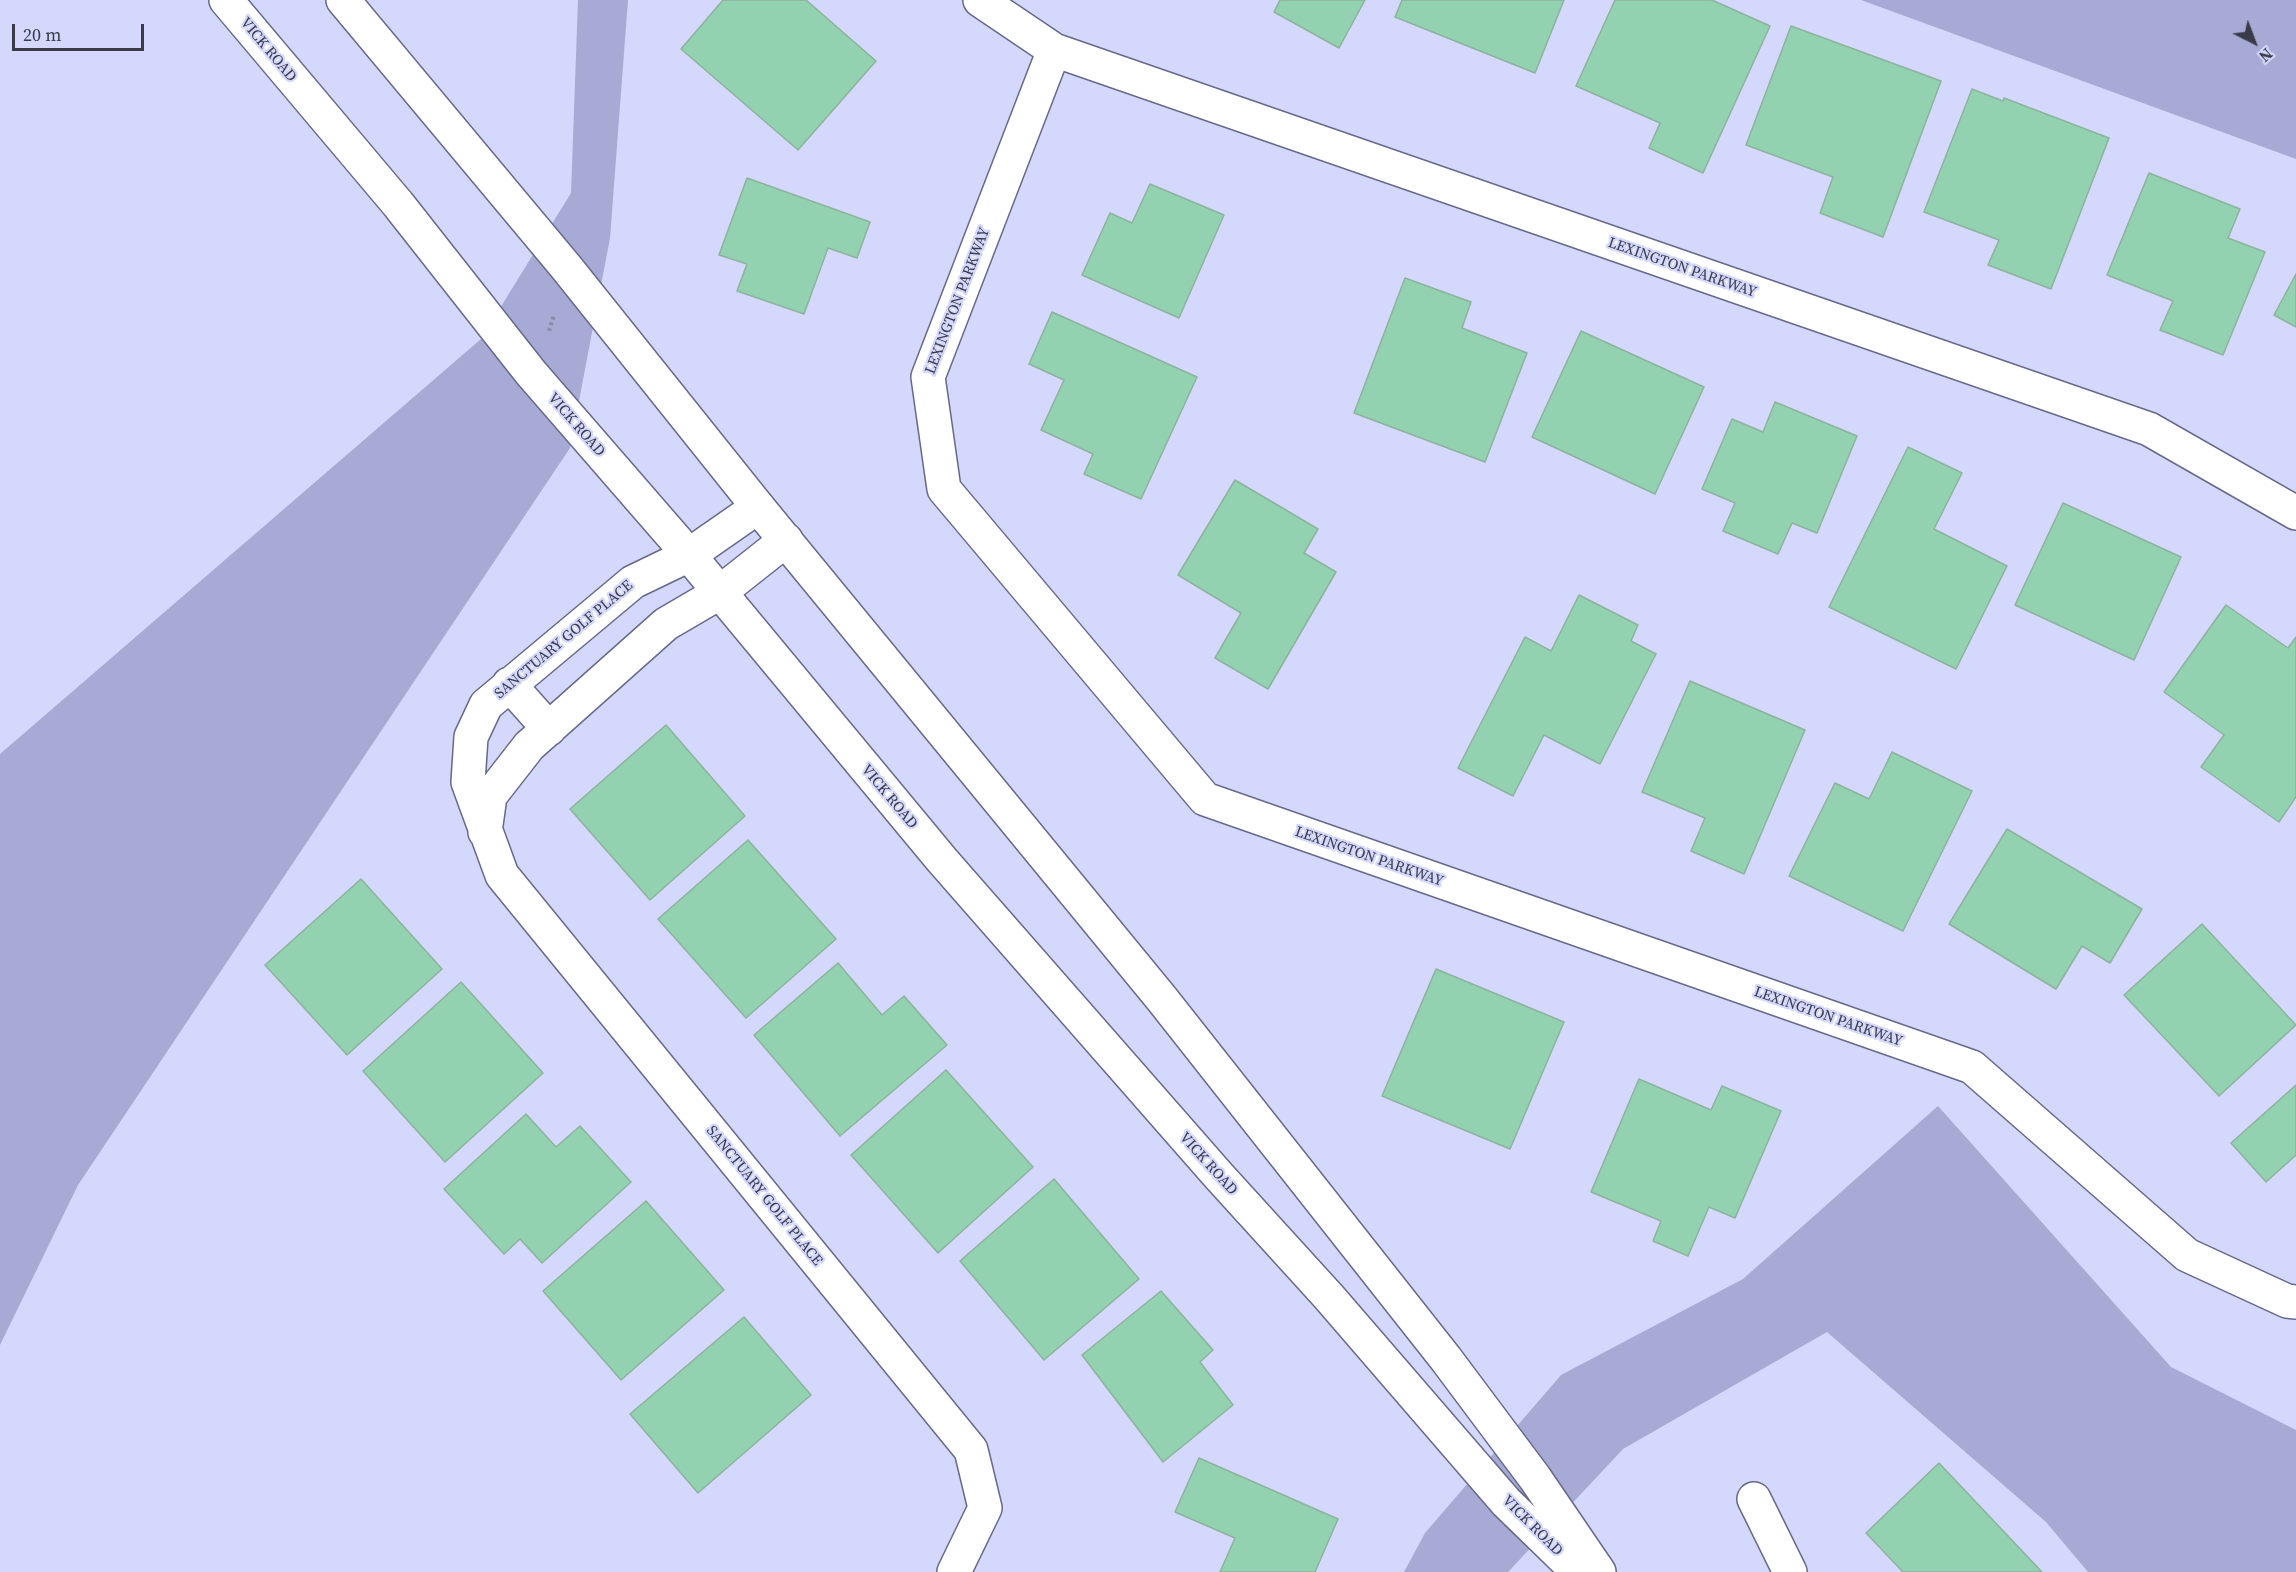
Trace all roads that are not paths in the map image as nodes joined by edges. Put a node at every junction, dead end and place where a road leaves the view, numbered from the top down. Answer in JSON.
{"nodes":[{"id":1,"x":226,"y":0,"type":"edge"},
{"id":2,"x":343,"y":0,"type":"edge"},
{"id":3,"x":980,"y":0,"type":"edge"},
{"id":4,"x":1054,"y":50,"type":"junction"},
{"id":5,"x":758,"y":507,"type":"junction"},
{"id":6,"x":2296,"y":513,"type":"edge"},
{"id":7,"x":786,"y":540,"type":"junction"},
{"id":8,"x":689,"y":555,"type":"junction"},
{"id":9,"x":719,"y":593,"type":"junction"},
{"id":10,"x":509,"y":684,"type":"junction"},
{"id":11,"x":549,"y":729,"type":"junction"},
{"id":12,"x":485,"y":834,"type":"junction"},
{"id":13,"x":2296,"y":1302,"type":"edge"},
{"id":14,"x":1754,"y":1499,"type":"dead end"},
{"id":15,"x":954,"y":1572,"type":"edge"},
{"id":16,"x":1578,"y":1572,"type":"edge"},
{"id":17,"x":1599,"y":1572,"type":"edge"},
{"id":18,"x":1790,"y":1572,"type":"edge"}],
"edges":[{"from":1,"to":8,"type":"street","name":"VICK ROAD"},
{"from":2,"to":5,"type":"street","name":"VICK ROAD"},
{"from":3,"to":4,"type":"street","name":"LEXINGTON PARKWAY"},
{"from":4,"to":6,"type":"street","name":"LEXINGTON PARKWAY"},
{"from":4,"to":13,"type":"street","name":"LEXINGTON PARKWAY"},
{"from":5,"to":7,"type":"street","name":"VICK ROAD"},
{"from":5,"to":8,"type":"street","name":"SANCTUARY GOLF PLACE"},
{"from":7,"to":9,"type":"street"},
{"from":7,"to":17,"type":"street","name":"VICK ROAD"},
{"from":8,"to":9,"type":"street","name":"VICK ROAD"},
{"from":8,"to":10,"type":"street","name":"SANCTUARY GOLF PLACE"},
{"from":9,"to":11,"type":"street"},
{"from":9,"to":16,"type":"street","name":"VICK ROAD"},
{"from":10,"to":11,"type":"street"},
{"from":10,"to":12,"type":"street","name":"SANCTUARY GOLF PLACE"},
{"from":11,"to":12,"type":"street"},
{"from":12,"to":15,"type":"street","name":"SANCTUARY GOLF PLACE"},
{"from":14,"to":18,"type":"street"}]}
